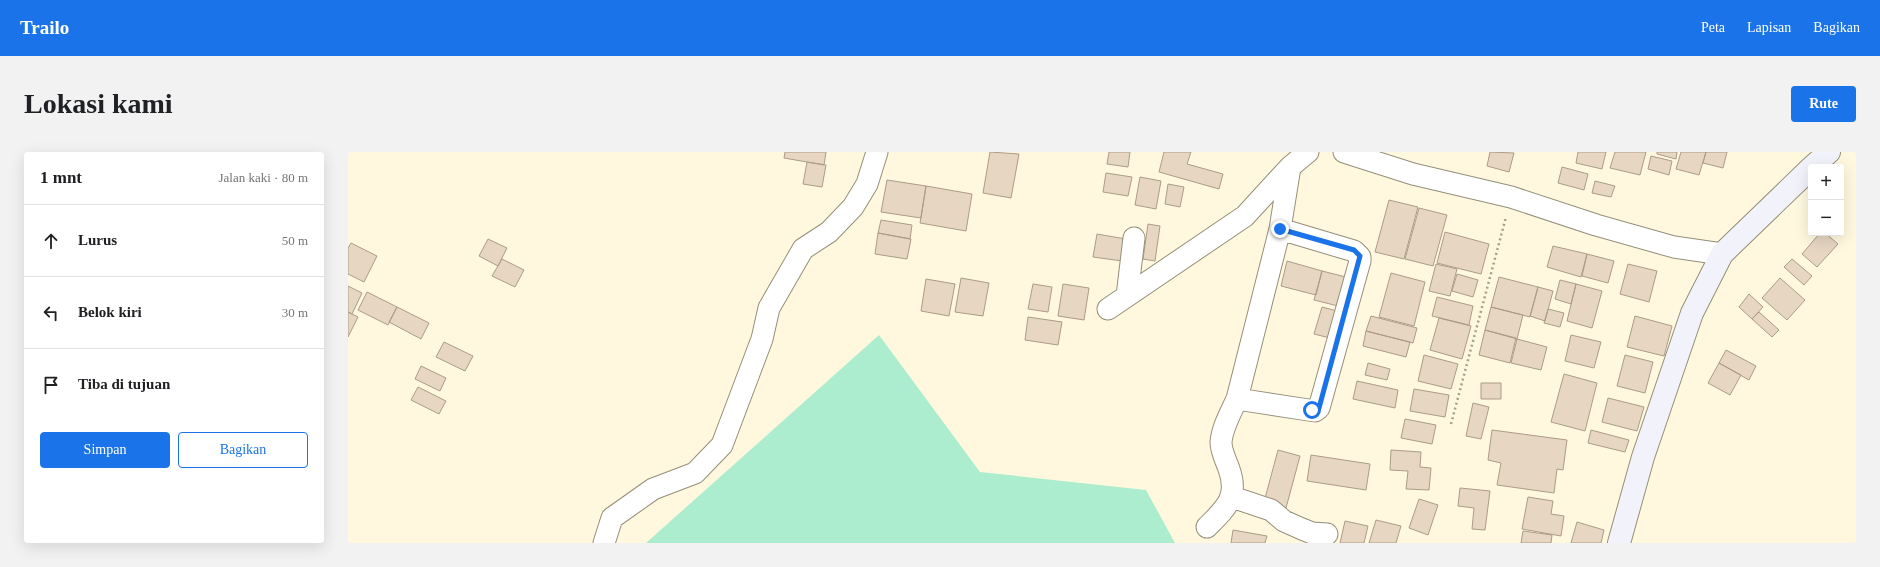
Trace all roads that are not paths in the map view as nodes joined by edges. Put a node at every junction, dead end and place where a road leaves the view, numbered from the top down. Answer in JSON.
{"nodes":[{"id":1,"x":877,"y":152,"type":"edge"},
{"id":2,"x":1308,"y":152,"type":"edge"},
{"id":3,"x":1344,"y":152,"type":"edge"},
{"id":4,"x":1829,"y":152,"type":"edge"},
{"id":5,"x":1370,"y":156,"type":"edge"},
{"id":6,"x":1815,"y":164,"type":"edge"},
{"id":7,"x":1290,"y":167,"type":"junction"},
{"id":8,"x":1808,"y":171,"type":"edge"},
{"id":9,"x":1280,"y":229,"type":"junction"},
{"id":10,"x":1134,"y":238,"type":"dead end"},
{"id":11,"x":1722,"y":254,"type":"junction"},
{"id":12,"x":1127,"y":296,"type":"junction"},
{"id":13,"x":1108,"y":309,"type":"dead end"},
{"id":14,"x":1237,"y":399,"type":"junction"},
{"id":15,"x":1232,"y":497,"type":"junction"},
{"id":16,"x":1207,"y":527,"type":"dead end"},
{"id":17,"x":1327,"y":534,"type":"dead end"},
{"id":18,"x":604,"y":543,"type":"edge"},
{"id":19,"x":1619,"y":543,"type":"edge"}],
"edges":[{"from":1,"to":18,"type":"street"},
{"from":2,"to":7,"type":"street"},
{"from":3,"to":5,"type":"street"},
{"from":4,"to":6,"type":"main road"},
{"from":5,"to":11,"type":"street"},
{"from":7,"to":9,"type":"street"},
{"from":7,"to":12,"type":"street"},
{"from":8,"to":11,"type":"main road"},
{"from":9,"to":14,"type":"street"},
{"from":9,"to":14,"type":"street"},
{"from":10,"to":12,"type":"street"},
{"from":11,"to":19,"type":"main road"},
{"from":12,"to":13,"type":"street"},
{"from":14,"to":15,"type":"street"},
{"from":15,"to":16,"type":"street"},
{"from":15,"to":17,"type":"street"}]}
